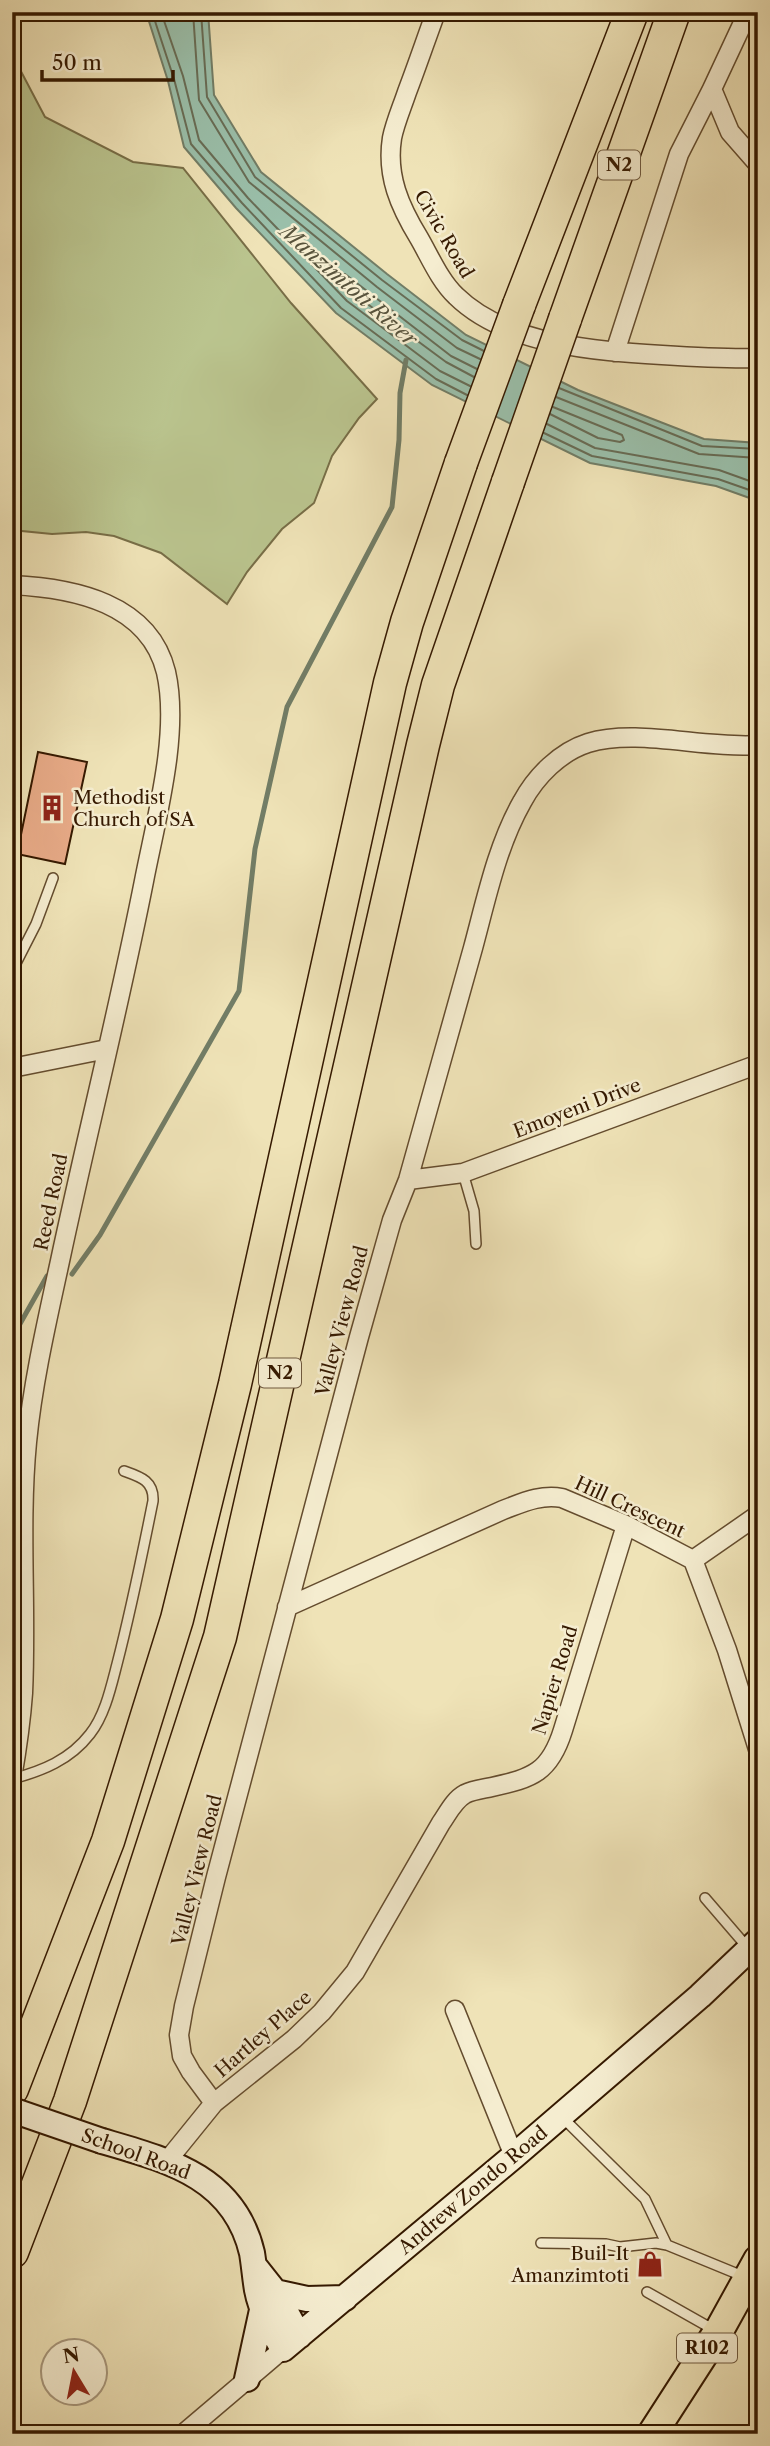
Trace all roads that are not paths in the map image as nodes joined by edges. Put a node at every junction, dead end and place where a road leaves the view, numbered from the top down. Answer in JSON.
{"nodes":[{"id":1,"x":436,"y":12,"type":"edge"},
{"id":2,"x":632,"y":12,"type":"edge"},
{"id":3,"x":674,"y":12,"type":"edge"},
{"id":4,"x":748,"y":13,"type":"edge"},
{"id":5,"x":712,"y":89,"type":"junction"},
{"id":6,"x":758,"y":164,"type":"edge"},
{"id":7,"x":615,"y":352,"type":"junction"},
{"id":8,"x":758,"y":358,"type":"edge"},
{"id":9,"x":12,"y":585,"type":"edge"},
{"id":10,"x":758,"y":745,"type":"edge"},
{"id":11,"x":52,"y":878,"type":"dead end"},
{"id":12,"x":12,"y":971,"type":"edge"},
{"id":13,"x":107,"y":1049,"type":"junction"},
{"id":14,"x":757,"y":1064,"type":"edge"},
{"id":15,"x":12,"y":1068,"type":"edge"},
{"id":16,"x":463,"y":1173,"type":"junction"},
{"id":17,"x":408,"y":1180,"type":"junction"},
{"id":18,"x":476,"y":1244,"type":"dead end"},
{"id":19,"x":124,"y":1471,"type":"dead end"},
{"id":20,"x":758,"y":1515,"type":"edge"},
{"id":21,"x":626,"y":1525,"type":"junction"},
{"id":22,"x":693,"y":1560,"type":"junction"},
{"id":23,"x":287,"y":1607,"type":"junction"},
{"id":24,"x":758,"y":1749,"type":"edge"},
{"id":25,"x":12,"y":1778,"type":"edge"},
{"id":26,"x":441,"y":1823,"type":"joint"},
{"id":27,"x":705,"y":1898,"type":"dead end"},
{"id":28,"x":754,"y":1945,"type":"edge"},
{"id":29,"x":455,"y":2010,"type":"dead end"},
{"id":30,"x":12,"y":2089,"type":"edge"},
{"id":31,"x":214,"y":2103,"type":"junction"},
{"id":32,"x":12,"y":2110,"type":"edge"},
{"id":33,"x":561,"y":2116,"type":"junction"},
{"id":34,"x":514,"y":2156,"type":"junction"},
{"id":35,"x":167,"y":2161,"type":"junction"},
{"id":36,"x":541,"y":2243,"type":"dead end"},
{"id":37,"x":667,"y":2245,"type":"junction"},
{"id":38,"x":12,"y":2252,"type":"edge"},
{"id":39,"x":753,"y":2269,"type":"edge"},
{"id":40,"x":647,"y":2292,"type":"dead end"},
{"id":41,"x":345,"y":2298,"type":"junction"},
{"id":42,"x":269,"y":2301,"type":"junction"},
{"id":43,"x":717,"y":2332,"type":"junction"},
{"id":44,"x":291,"y":2342,"type":"junction"},
{"id":45,"x":247,"y":2379,"type":"junction"},
{"id":46,"x":183,"y":2434,"type":"edge"},
{"id":47,"x":652,"y":2434,"type":"edge"}],
"edges":[{"from":1,"to":7,"type":"street","name":"Civic Road"},
{"from":2,"to":30,"type":"highway","number":"N2","bridge":true},
{"from":3,"to":38,"type":"highway","number":"N2","bridge":true},
{"from":4,"to":5,"type":"street"},
{"from":5,"to":6,"type":"street"},
{"from":5,"to":7,"type":"street"},
{"from":7,"to":8,"type":"street","name":"Civic Road"},
{"from":9,"to":13,"type":"street","name":"Reed Road"},
{"from":10,"to":17,"type":"street","name":"Valley View Road"},
{"from":11,"to":12,"type":"lane"},
{"from":13,"to":15,"type":"street"},
{"from":13,"to":25,"type":"street","name":"Reed Road"},
{"from":14,"to":16,"type":"street","name":"Emoyeni Drive"},
{"from":16,"to":17,"type":"street","name":"Emoyeni Drive"},
{"from":16,"to":18,"type":"lane"},
{"from":17,"to":23,"type":"street","name":"Valley View Road"},
{"from":19,"to":25,"type":"lane"},
{"from":20,"to":22,"type":"street"},
{"from":21,"to":22,"type":"street","name":"Hill Crescent"},
{"from":21,"to":23,"type":"street","name":"Hill Crescent"},
{"from":21,"to":26,"type":"street","name":"Napier Road"},
{"from":22,"to":24,"type":"street","name":"Hill Crescent"},
{"from":23,"to":31,"type":"street","name":"Valley View Road"},
{"from":26,"to":31,"type":"street","name":"Hartley Place"},
{"from":27,"to":28,"type":"lane"},
{"from":28,"to":33,"type":"street","name":"Andrew Zondo Road"},
{"from":29,"to":34,"type":"street"},
{"from":31,"to":35,"type":"street","name":"Hartley Place"},
{"from":32,"to":35,"type":"street","name":"School Road","bridge":true},
{"from":33,"to":34,"type":"street","name":"Andrew Zondo Road"},
{"from":33,"to":37,"type":"lane"},
{"from":34,"to":41,"type":"street","name":"Andrew Zondo Road"},
{"from":35,"to":42,"type":"street","name":"School Road"},
{"from":36,"to":37,"type":"lane"},
{"from":37,"to":39,"type":"lane"},
{"from":39,"to":43,"type":"main road","number":"R102"},
{"from":40,"to":43,"type":"lane"},
{"from":41,"to":42,"type":"street"},
{"from":41,"to":44,"type":"street","name":"Andrew Zondo Road"},
{"from":42,"to":44,"type":"street","name":"School Road"},
{"from":42,"to":45,"type":"street"},
{"from":43,"to":47,"type":"main road","number":"R102"},
{"from":44,"to":45,"type":"street","name":"Andrew Zondo Road"},
{"from":45,"to":46,"type":"street","name":"Andrew Zondo Road"}]}
